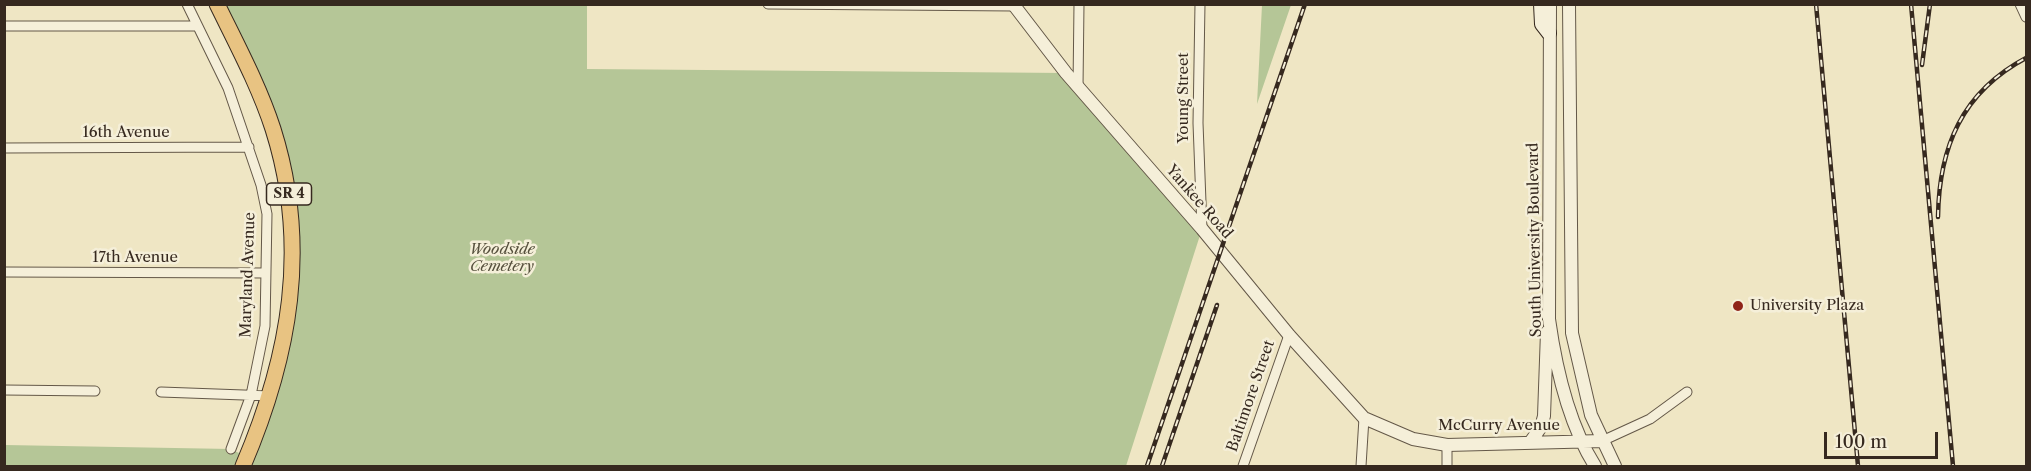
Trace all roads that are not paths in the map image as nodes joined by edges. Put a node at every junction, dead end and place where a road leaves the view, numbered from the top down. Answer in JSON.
{"nodes":[{"id":1,"x":187,"y":4,"type":"edge"},
{"id":2,"x":217,"y":4,"type":"edge"},
{"id":3,"x":768,"y":4,"type":"edge"},
{"id":4,"x":1078,"y":4,"type":"edge"},
{"id":5,"x":1200,"y":4,"type":"edge"},
{"id":6,"x":1541,"y":4,"type":"edge"},
{"id":7,"x":1550,"y":4,"type":"edge"},
{"id":8,"x":1569,"y":4,"type":"edge"},
{"id":9,"x":2020,"y":4,"type":"edge"},
{"id":10,"x":1014,"y":5,"type":"edge"},
{"id":11,"x":2026,"y":17,"type":"edge"},
{"id":12,"x":4,"y":26,"type":"edge"},
{"id":13,"x":197,"y":26,"type":"junction"},
{"id":14,"x":1549,"y":33,"type":"junction"},
{"id":15,"x":1078,"y":87,"type":"junction"},
{"id":16,"x":249,"y":147,"type":"junction"},
{"id":17,"x":4,"y":148,"type":"edge"},
{"id":18,"x":1202,"y":229,"type":"junction"},
{"id":19,"x":4,"y":272,"type":"edge"},
{"id":20,"x":266,"y":273,"type":"junction"},
{"id":21,"x":1549,"y":319,"type":"junction"},
{"id":22,"x":1289,"y":335,"type":"junction"},
{"id":23,"x":4,"y":390,"type":"edge"},
{"id":24,"x":95,"y":391,"type":"dead end"},
{"id":25,"x":161,"y":392,"type":"dead end"},
{"id":26,"x":1687,"y":392,"type":"dead end"},
{"id":27,"x":251,"y":395,"type":"junction"},
{"id":28,"x":271,"y":396,"type":"junction"},
{"id":29,"x":1364,"y":418,"type":"junction"},
{"id":30,"x":1531,"y":441,"type":"junction"},
{"id":31,"x":1581,"y":441,"type":"junction"},
{"id":32,"x":1602,"y":441,"type":"junction"},
{"id":33,"x":1447,"y":445,"type":"junction"},
{"id":34,"x":231,"y":449,"type":"dead end"},
{"id":35,"x":243,"y":466,"type":"edge"},
{"id":36,"x":1243,"y":466,"type":"edge"},
{"id":37,"x":1361,"y":466,"type":"edge"},
{"id":38,"x":1447,"y":466,"type":"edge"},
{"id":39,"x":1595,"y":466,"type":"edge"},
{"id":40,"x":1615,"y":466,"type":"edge"}],
"edges":[{"from":1,"to":13,"type":"street","name":"Maryland Avenue"},
{"from":2,"to":28,"type":"main road","number":"SR 4"},
{"from":3,"to":10,"type":"street"},
{"from":4,"to":15,"type":"street"},
{"from":5,"to":18,"type":"street","name":"Young Street"},
{"from":6,"to":14,"type":"main road"},
{"from":7,"to":14,"type":"street","name":"South University Boulevard"},
{"from":8,"to":32,"type":"street"},
{"from":9,"to":11,"type":"street"},
{"from":10,"to":15,"type":"street","name":"Yankee Road"},
{"from":12,"to":13,"type":"street"},
{"from":13,"to":16,"type":"street","name":"Maryland Avenue"},
{"from":14,"to":21,"type":"street","name":"South University Boulevard"},
{"from":15,"to":18,"type":"street","name":"Yankee Road"},
{"from":16,"to":17,"type":"street","name":"16th Avenue"},
{"from":16,"to":20,"type":"street","name":"Maryland Avenue"},
{"from":18,"to":22,"type":"street","name":"Yankee Road"},
{"from":19,"to":20,"type":"street","name":"17th Avenue"},
{"from":20,"to":27,"type":"street","name":"Maryland Avenue"},
{"from":21,"to":30,"type":"street"},
{"from":21,"to":31,"type":"street","name":"South University Boulevard"},
{"from":22,"to":29,"type":"street","name":"Yankee Road"},
{"from":22,"to":36,"type":"street","name":"Baltimore Street"},
{"from":23,"to":24,"type":"street"},
{"from":25,"to":27,"type":"street"},
{"from":26,"to":32,"type":"street"},
{"from":27,"to":28,"type":"street"},
{"from":27,"to":34,"type":"street","name":"Maryland Avenue"},
{"from":28,"to":35,"type":"main road","number":"SR 4"},
{"from":29,"to":33,"type":"street","name":"McCurry Avenue"},
{"from":29,"to":37,"type":"street"},
{"from":30,"to":31,"type":"street","name":"McCurry Avenue"},
{"from":30,"to":33,"type":"street","name":"McCurry Avenue"},
{"from":31,"to":32,"type":"street","name":"McCurry Avenue"},
{"from":31,"to":39,"type":"street","name":"South University Boulevard"},
{"from":32,"to":40,"type":"street"},
{"from":33,"to":38,"type":"street"}]}
